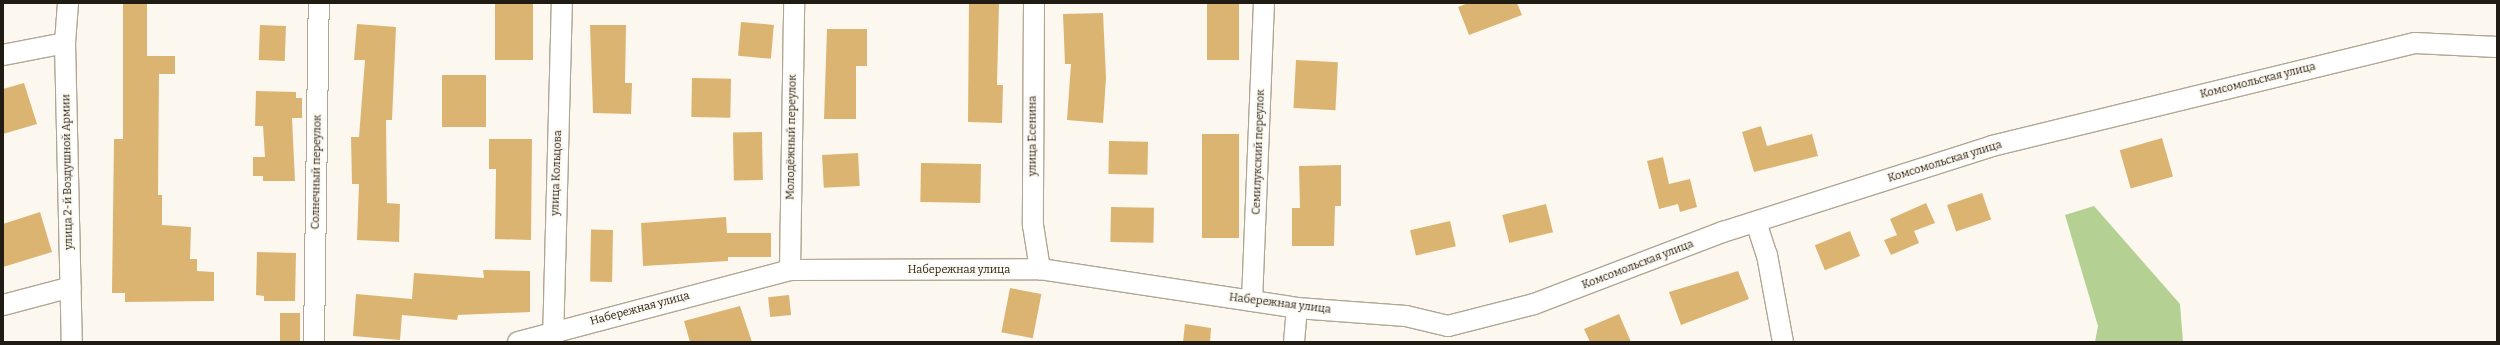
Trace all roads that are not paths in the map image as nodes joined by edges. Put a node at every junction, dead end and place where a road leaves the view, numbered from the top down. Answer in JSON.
{"nodes":[{"id":1,"x":68,"y":3,"type":"edge"},
{"id":2,"x":319,"y":3,"type":"edge"},
{"id":3,"x":562,"y":3,"type":"edge"},
{"id":4,"x":794,"y":3,"type":"edge"},
{"id":5,"x":1034,"y":3,"type":"edge"},
{"id":6,"x":1264,"y":3,"type":"edge"},
{"id":7,"x":65,"y":43,"type":"junction"},
{"id":8,"x":2497,"y":47,"type":"edge"},
{"id":9,"x":3,"y":55,"type":"edge"},
{"id":10,"x":1756,"y":222,"type":"junction"},
{"id":11,"x":1040,"y":269,"type":"junction"},
{"id":12,"x":790,"y":270,"type":"junction"},
{"id":13,"x":71,"y":287,"type":"junction"},
{"id":14,"x":1252,"y":301,"type":"junction"},
{"id":15,"x":3,"y":305,"type":"edge"},
{"id":16,"x":1298,"y":308,"type":"junction"},
{"id":17,"x":1406,"y":316,"type":"joint"},
{"id":18,"x":553,"y":338,"type":"edge"},
{"id":19,"x":72,"y":342,"type":"edge"},
{"id":20,"x":314,"y":342,"type":"edge"},
{"id":21,"x":518,"y":342,"type":"edge"},
{"id":22,"x":1294,"y":342,"type":"edge"},
{"id":23,"x":1783,"y":342,"type":"edge"}],
"edges":[{"from":1,"to":7,"type":"street","name":"улица 2-й Воздушной Армии"},
{"from":2,"to":20,"type":"street","name":"Солнечный переулок"},
{"from":3,"to":18,"type":"street","name":"улица Кольцова"},
{"from":4,"to":12,"type":"street","name":"Молодёжный переулок"},
{"from":5,"to":11,"type":"street","name":"улица Есенина"},
{"from":6,"to":14,"type":"street","name":"Семилукский переулок"},
{"from":7,"to":9,"type":"street"},
{"from":7,"to":13,"type":"street","name":"улица 2-й Воздушной Армии"},
{"from":8,"to":10,"type":"street","name":"Комсомольская улица"},
{"from":10,"to":17,"type":"street","name":"Комсомольская улица"},
{"from":10,"to":23,"type":"street"},
{"from":11,"to":12,"type":"street","name":"Набережная улица"},
{"from":11,"to":14,"type":"street","name":"Набережная улица"},
{"from":12,"to":18,"type":"street","name":"Набережная улица"},
{"from":13,"to":15,"type":"street"},
{"from":13,"to":19,"type":"street","name":"улица 2-й Воздушной Армии"},
{"from":14,"to":16,"type":"street","name":"Набережная улица"},
{"from":16,"to":17,"type":"street","name":"Набережная улица"},
{"from":16,"to":22,"type":"street"},
{"from":18,"to":21,"type":"street","name":"Набережная улица"}]}
